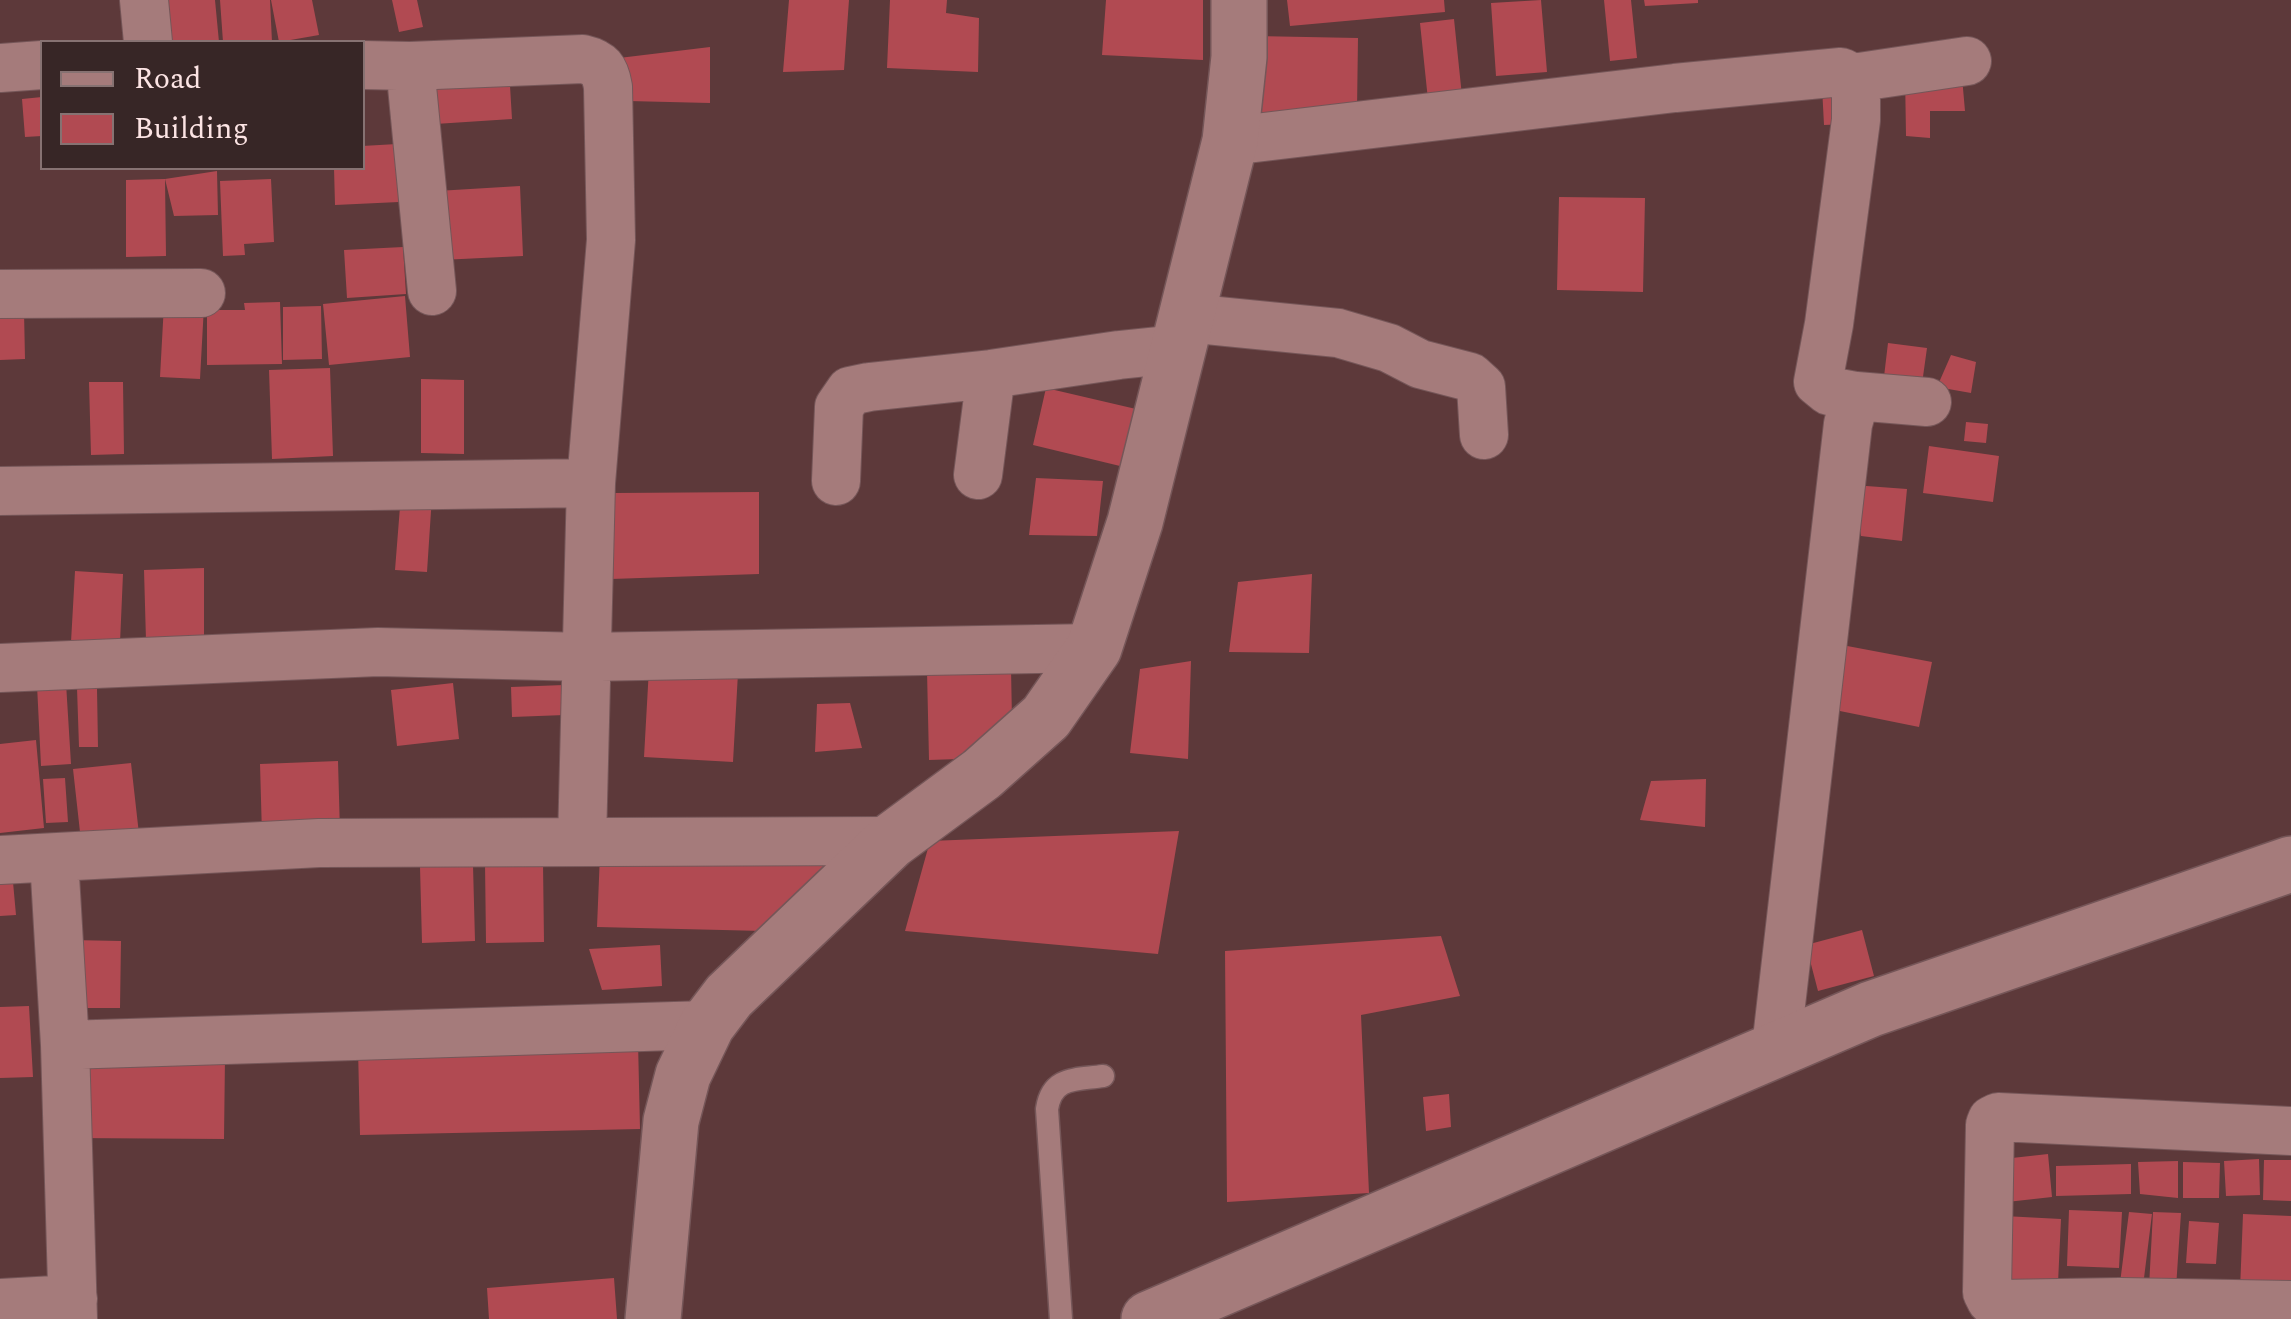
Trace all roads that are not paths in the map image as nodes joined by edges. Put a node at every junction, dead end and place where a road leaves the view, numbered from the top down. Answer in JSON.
{"nodes":[{"id":1,"x":144,"y":0,"type":"edge"},
{"id":2,"x":1239,"y":0,"type":"edge"},
{"id":3,"x":148,"y":40,"type":"edge"},
{"id":4,"x":1967,"y":62,"type":"dead end"},
{"id":5,"x":365,"y":64,"type":"edge"},
{"id":6,"x":40,"y":65,"type":"edge"},
{"id":7,"x":410,"y":66,"type":"junction"},
{"id":8,"x":0,"y":68,"type":"edge"},
{"id":9,"x":1853,"y":78,"type":"junction"},
{"id":10,"x":1230,"y":142,"type":"junction"},
{"id":11,"x":432,"y":290,"type":"dead end"},
{"id":12,"x":201,"y":293,"type":"dead end"},
{"id":13,"x":0,"y":294,"type":"edge"},
{"id":14,"x":1182,"y":334,"type":"junction"},
{"id":15,"x":991,"y":374,"type":"junction"},
{"id":16,"x":1856,"y":396,"type":"junction"},
{"id":17,"x":1927,"y":402,"type":"dead end"},
{"id":18,"x":1484,"y":435,"type":"dead end"},
{"id":19,"x":978,"y":475,"type":"dead end"},
{"id":20,"x":836,"y":481,"type":"dead end"},
{"id":21,"x":591,"y":484,"type":"junction"},
{"id":22,"x":0,"y":490,"type":"edge"},
{"id":23,"x":1094,"y":648,"type":"junction"},
{"id":24,"x":586,"y":657,"type":"junction"},
{"id":25,"x":0,"y":668,"type":"edge"},
{"id":26,"x":582,"y":841,"type":"junction"},
{"id":27,"x":891,"y":841,"type":"junction"},
{"id":28,"x":54,"y":859,"type":"junction"},
{"id":29,"x":0,"y":860,"type":"edge"},
{"id":30,"x":2291,"y":864,"type":"edge"},
{"id":31,"x":708,"y":1025,"type":"junction"},
{"id":32,"x":65,"y":1046,"type":"junction"},
{"id":33,"x":1776,"y":1048,"type":"junction"},
{"id":34,"x":1102,"y":1076,"type":"dead end"},
{"id":35,"x":2291,"y":1131,"type":"edge"},
{"id":36,"x":0,"y":1303,"type":"edge"},
{"id":37,"x":2291,"y":1305,"type":"edge"},
{"id":38,"x":73,"y":1309,"type":"edge"},
{"id":39,"x":2120,"y":1310,"type":"edge"},
{"id":40,"x":653,"y":1319,"type":"edge"},
{"id":41,"x":1061,"y":1319,"type":"edge"},
{"id":42,"x":1149,"y":1319,"type":"edge"}],
"edges":[{"from":1,"to":3,"type":"street"},
{"from":2,"to":10,"type":"street"},
{"from":4,"to":9,"type":"street"},
{"from":5,"to":7,"type":"street"},
{"from":6,"to":8,"type":"street"},
{"from":7,"to":11,"type":"street"},
{"from":7,"to":21,"type":"street"},
{"from":9,"to":10,"type":"street"},
{"from":9,"to":16,"type":"street"},
{"from":10,"to":14,"type":"street"},
{"from":12,"to":13,"type":"street"},
{"from":14,"to":15,"type":"street"},
{"from":14,"to":18,"type":"street"},
{"from":14,"to":23,"type":"street"},
{"from":15,"to":19,"type":"street"},
{"from":15,"to":20,"type":"street"},
{"from":16,"to":17,"type":"street"},
{"from":16,"to":33,"type":"street"},
{"from":21,"to":22,"type":"street"},
{"from":21,"to":24,"type":"street"},
{"from":23,"to":24,"type":"street"},
{"from":23,"to":27,"type":"street"},
{"from":24,"to":25,"type":"street"},
{"from":24,"to":26,"type":"street"},
{"from":26,"to":27,"type":"street"},
{"from":26,"to":28,"type":"street"},
{"from":27,"to":31,"type":"street"},
{"from":28,"to":29,"type":"street"},
{"from":28,"to":32,"type":"street"},
{"from":30,"to":33,"type":"street"},
{"from":31,"to":32,"type":"street"},
{"from":31,"to":40,"type":"street"},
{"from":32,"to":38,"type":"street"},
{"from":33,"to":42,"type":"street"},
{"from":34,"to":41,"type":"lane"},
{"from":35,"to":39,"type":"street"},
{"from":36,"to":38,"type":"street"},
{"from":37,"to":39,"type":"street"}]}
